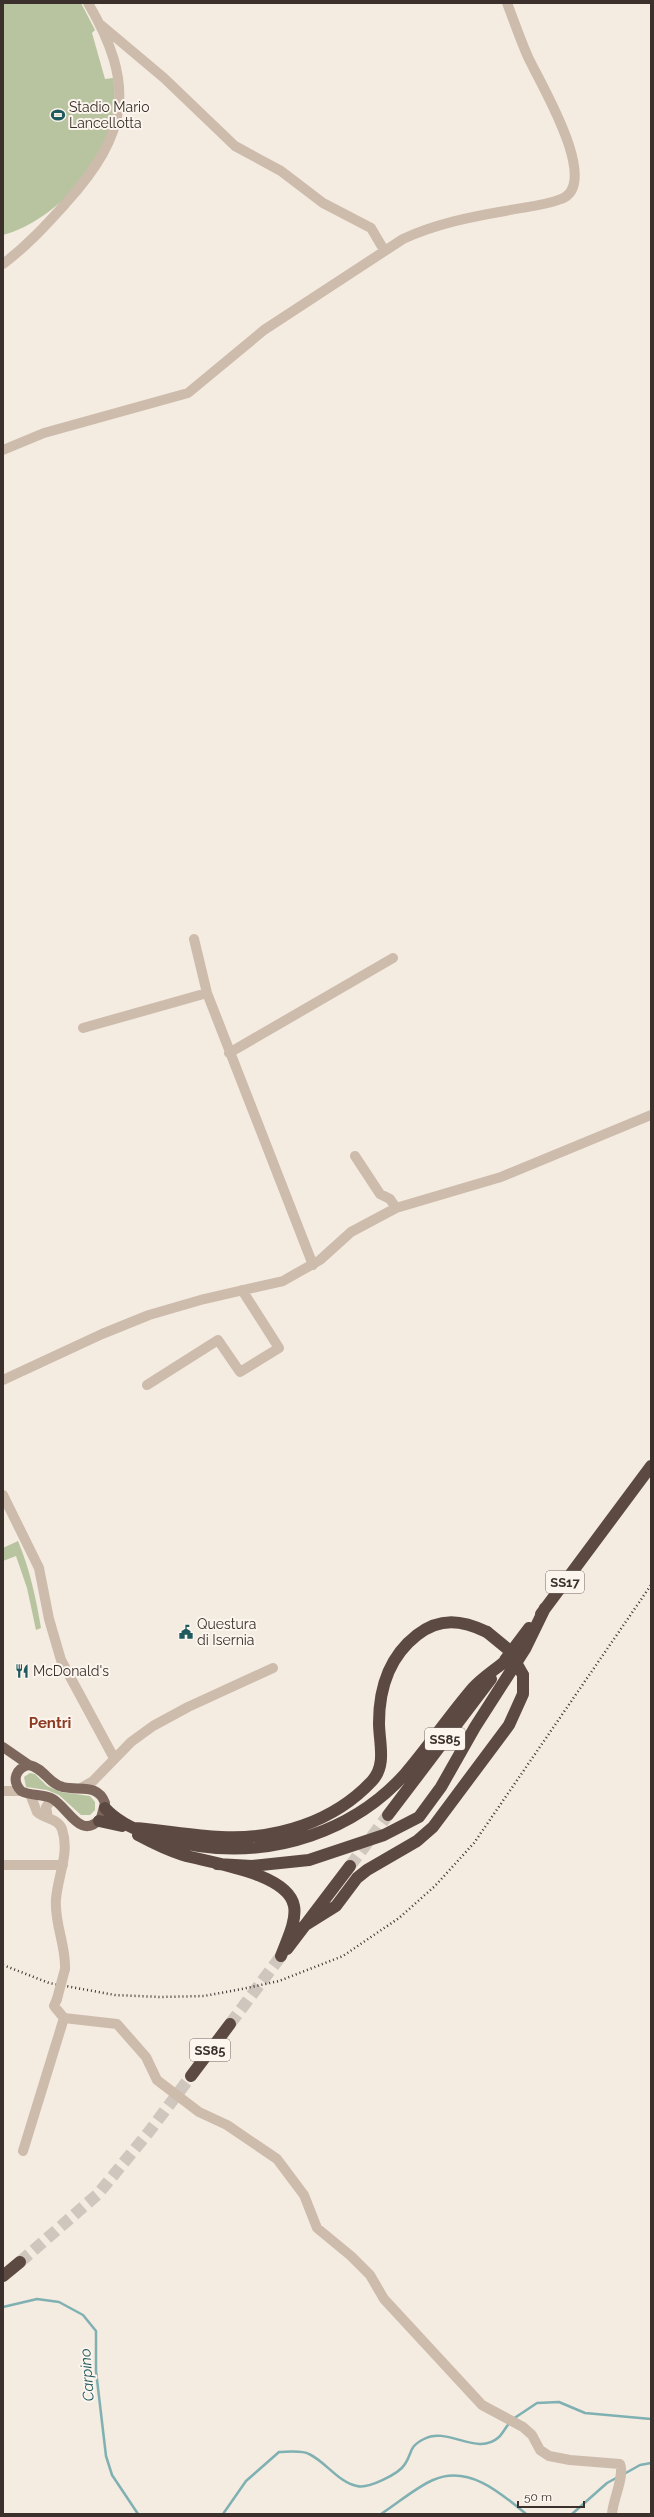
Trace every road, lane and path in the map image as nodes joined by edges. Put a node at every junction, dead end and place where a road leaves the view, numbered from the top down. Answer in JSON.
{"nodes":[{"id":1,"x":88,"y":3,"type":"edge"},
{"id":2,"x":507,"y":3,"type":"edge"},
{"id":3,"x":101,"y":25,"type":"junction"},
{"id":4,"x":384,"y":250,"type":"junction"},
{"id":5,"x":3,"y":264,"type":"edge"},
{"id":6,"x":3,"y":450,"type":"edge"},
{"id":7,"x":194,"y":939,"type":"dead end"},
{"id":8,"x":392,"y":958,"type":"dead end"},
{"id":9,"x":207,"y":993,"type":"junction"},
{"id":10,"x":83,"y":1028,"type":"dead end"},
{"id":11,"x":230,"y":1053,"type":"junction"},
{"id":12,"x":651,"y":1115,"type":"edge"},
{"id":13,"x":355,"y":1156,"type":"dead end"},
{"id":14,"x":396,"y":1208,"type":"junction"},
{"id":15,"x":313,"y":1265,"type":"junction"},
{"id":16,"x":242,"y":1290,"type":"junction"},
{"id":17,"x":3,"y":1380,"type":"edge"},
{"id":18,"x":147,"y":1385,"type":"dead end"},
{"id":19,"x":651,"y":1465,"type":"edge"},
{"id":20,"x":647,"y":1479,"type":"edge"},
{"id":21,"x":3,"y":1494,"type":"edge"},
{"id":22,"x":545,"y":1608,"type":"junction"},
{"id":23,"x":525,"y":1634,"type":"joint"},
{"id":24,"x":503,"y":1663,"type":"junction"},
{"id":25,"x":273,"y":1668,"type":"dead end"},
{"id":26,"x":7,"y":1750,"type":"edge"},
{"id":27,"x":114,"y":1758,"type":"junction"},
{"id":28,"x":29,"y":1765,"type":"junction"},
{"id":29,"x":17,"y":1775,"type":"junction"},
{"id":30,"x":100,"y":1775,"type":"junction"},
{"id":31,"x":81,"y":1788,"type":"junction"},
{"id":32,"x":3,"y":1790,"type":"edge"},
{"id":33,"x":25,"y":1792,"type":"junction"},
{"id":34,"x":101,"y":1795,"type":"junction"},
{"id":35,"x":52,"y":1798,"type":"junction"},
{"id":36,"x":105,"y":1808,"type":"junction"},
{"id":37,"x":388,"y":1816,"type":"tunnel mouth"},
{"id":38,"x":48,"y":1818,"type":"junction"},
{"id":39,"x":99,"y":1821,"type":"junction"},
{"id":40,"x":134,"y":1828,"type":"junction"},
{"id":41,"x":217,"y":1864,"type":"junction"},
{"id":42,"x":3,"y":1865,"type":"edge"},
{"id":43,"x":63,"y":1865,"type":"junction"},
{"id":44,"x":350,"y":1866,"type":"tunnel mouth"},
{"id":45,"x":304,"y":1926,"type":"junction"},
{"id":46,"x":64,"y":2018,"type":"junction"},
{"id":47,"x":230,"y":2024,"type":"tunnel mouth"},
{"id":48,"x":191,"y":2076,"type":"tunnel mouth"},
{"id":49,"x":23,"y":2152,"type":"dead end"},
{"id":50,"x":20,"y":2262,"type":"tunnel mouth"},
{"id":51,"x":3,"y":2276,"type":"edge"},
{"id":52,"x":612,"y":2514,"type":"edge"}],
"edges":[{"from":1,"to":3,"type":"street"},
{"from":2,"to":4,"type":"street"},
{"from":3,"to":4,"type":"street"},
{"from":3,"to":5,"type":"street"},
{"from":4,"to":6,"type":"street"},
{"from":7,"to":9,"type":"street"},
{"from":8,"to":11,"type":"street"},
{"from":9,"to":10,"type":"street"},
{"from":9,"to":11,"type":"street"},
{"from":11,"to":15,"type":"street"},
{"from":12,"to":14,"type":"street"},
{"from":13,"to":14,"type":"street"},
{"from":14,"to":15,"type":"street"},
{"from":15,"to":16,"type":"street"},
{"from":16,"to":17,"type":"street"},
{"from":16,"to":18,"type":"street"},
{"from":19,"to":20,"type":"highway"},
{"from":20,"to":22,"type":"highway","number":"SS17"},
{"from":21,"to":27,"type":"street"},
{"from":22,"to":23,"type":"highway","number":"SS17"},
{"from":22,"to":41,"type":"highway"},
{"from":23,"to":24,"type":"highway","number":"SS85"},
{"from":24,"to":37,"type":"highway","number":"SS85"},
{"from":24,"to":40,"type":"highway"},
{"from":25,"to":27,"type":"street"},
{"from":26,"to":28,"type":"main road"},
{"from":26,"to":29,"type":"main road"},
{"from":27,"to":30,"type":"street"},
{"from":28,"to":29,"type":"main road"},
{"from":28,"to":31,"type":"main road"},
{"from":29,"to":32,"type":"street"},
{"from":29,"to":33,"type":"main road"},
{"from":30,"to":31,"type":"street"},
{"from":30,"to":34,"type":"street"},
{"from":31,"to":34,"type":"main road"},
{"from":32,"to":33,"type":"street"},
{"from":33,"to":35,"type":"main road"},
{"from":33,"to":38,"type":"street"},
{"from":34,"to":36,"type":"main road"},
{"from":35,"to":38,"type":"street"},
{"from":35,"to":39,"type":"main road"},
{"from":36,"to":39,"type":"main road"},
{"from":36,"to":40,"type":"highway"},
{"from":38,"to":43,"type":"street"},
{"from":39,"to":41,"type":"highway"},
{"from":40,"to":45,"type":"highway","bridge":true},
{"from":41,"to":45,"type":"highway"},
{"from":42,"to":43,"type":"street"},
{"from":43,"to":46,"type":"street","bridge":true},
{"from":44,"to":45,"type":"highway"},
{"from":46,"to":49,"type":"street"},
{"from":46,"to":52,"type":"street"},
{"from":47,"to":48,"type":"highway","number":"SS85"},
{"from":50,"to":51,"type":"highway"}]}
